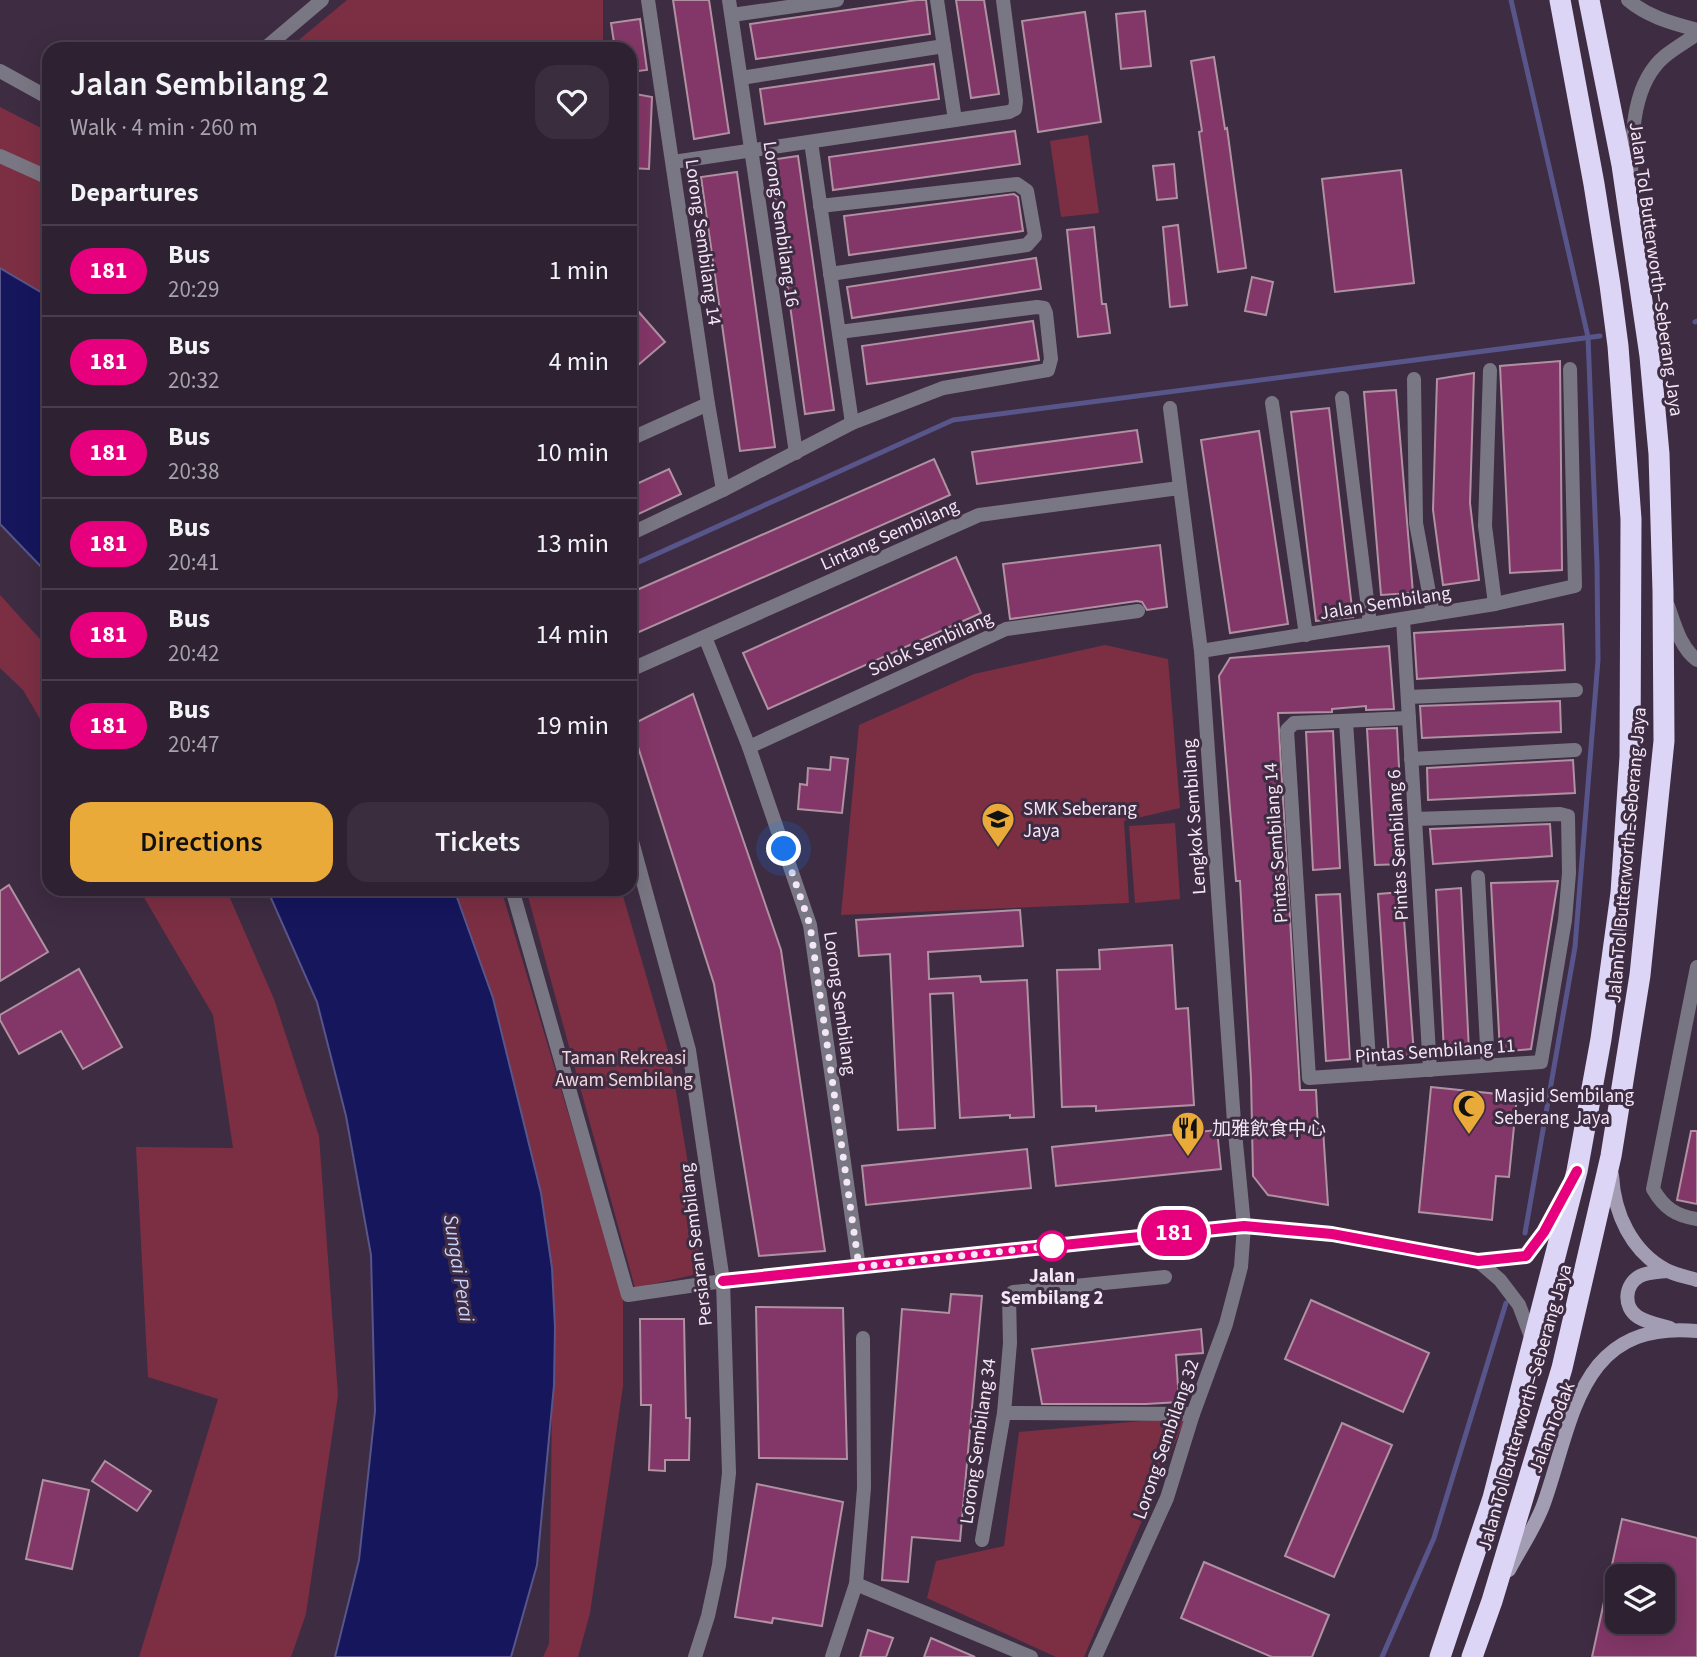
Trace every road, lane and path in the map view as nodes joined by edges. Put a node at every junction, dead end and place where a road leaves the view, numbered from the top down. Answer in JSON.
{"nodes":[{"id":1,"x":322,"y":0,"type":"edge"},
{"id":2,"x":648,"y":0,"type":"edge"},
{"id":3,"x":837,"y":0,"type":"edge"},
{"id":4,"x":937,"y":0,"type":"edge"},
{"id":5,"x":1003,"y":0,"type":"edge"},
{"id":6,"x":1560,"y":0,"type":"edge"},
{"id":7,"x":1589,"y":0,"type":"edge"},
{"id":8,"x":1628,"y":0,"type":"edge"},
{"id":9,"x":730,"y":7,"type":"edge"},
{"id":10,"x":1697,"y":32,"type":"edge"},
{"id":11,"x":272,"y":42,"type":"edge"},
{"id":12,"x":944,"y":46,"type":"junction"},
{"id":13,"x":0,"y":71,"type":"edge"},
{"id":14,"x":741,"y":78,"type":"junction"},
{"id":15,"x":42,"y":93,"type":"edge"},
{"id":16,"x":955,"y":120,"type":"junction"},
{"id":17,"x":811,"y":142,"type":"junction"},
{"id":18,"x":751,"y":150,"type":"junction"},
{"id":19,"x":0,"y":156,"type":"edge"},
{"id":20,"x":673,"y":162,"type":"junction"},
{"id":21,"x":42,"y":175,"type":"edge"},
{"id":22,"x":820,"y":206,"type":"junction"},
{"id":23,"x":1630,"y":220,"type":"junction"},
{"id":24,"x":831,"y":274,"type":"junction"},
{"id":25,"x":839,"y":332,"type":"junction"},
{"id":26,"x":1570,"y":369,"type":"dead end"},
{"id":27,"x":1490,"y":370,"type":"dead end"},
{"id":28,"x":1414,"y":379,"type":"dead end"},
{"id":29,"x":1342,"y":398,"type":"dead end"},
{"id":30,"x":1272,"y":403,"type":"dead end"},
{"id":31,"x":708,"y":404,"type":"junction"},
{"id":32,"x":1170,"y":408,"type":"dead end"},
{"id":33,"x":852,"y":423,"type":"junction"},
{"id":34,"x":637,"y":436,"type":"edge"},
{"id":35,"x":796,"y":453,"type":"junction"},
{"id":36,"x":1179,"y":488,"type":"junction"},
{"id":37,"x":723,"y":490,"type":"junction"},
{"id":38,"x":637,"y":531,"type":"edge"},
{"id":39,"x":1663,"y":591,"type":"junction"},
{"id":40,"x":1495,"y":604,"type":"junction"},
{"id":41,"x":1138,"y":611,"type":"dead end"},
{"id":42,"x":1433,"y":614,"type":"junction"},
{"id":43,"x":1403,"y":619,"type":"junction"},
{"id":44,"x":1370,"y":624,"type":"junction"},
{"id":45,"x":1306,"y":635,"type":"junction"},
{"id":46,"x":705,"y":637,"type":"junction"},
{"id":47,"x":1201,"y":651,"type":"junction"},
{"id":48,"x":1697,"y":660,"type":"edge"},
{"id":49,"x":637,"y":667,"type":"edge"},
{"id":50,"x":1576,"y":690,"type":"dead end"},
{"id":51,"x":1408,"y":697,"type":"junction"},
{"id":52,"x":1409,"y":718,"type":"junction"},
{"id":53,"x":1346,"y":722,"type":"junction"},
{"id":54,"x":749,"y":747,"type":"junction"},
{"id":55,"x":1575,"y":750,"type":"dead end"},
{"id":56,"x":1411,"y":759,"type":"junction"},
{"id":57,"x":1415,"y":819,"type":"junction"},
{"id":58,"x":637,"y":860,"type":"edge"},
{"id":59,"x":1478,"y":877,"type":"dead end"},
{"id":60,"x":514,"y":896,"type":"edge"},
{"id":61,"x":1697,"y":967,"type":"edge"},
{"id":62,"x":1488,"y":1065,"type":"junction"},
{"id":63,"x":1430,"y":1069,"type":"junction"},
{"id":64,"x":1370,"y":1074,"type":"junction"},
{"id":65,"x":1309,"y":1078,"type":"joint"},
{"id":66,"x":1611,"y":1156,"type":"junction"},
{"id":67,"x":1577,"y":1171,"type":"junction"},
{"id":68,"x":1697,"y":1219,"type":"edge"},
{"id":69,"x":1244,"y":1226,"type":"junction"},
{"id":70,"x":1478,"y":1261,"type":"junction"},
{"id":71,"x":859,"y":1267,"type":"junction"},
{"id":72,"x":1667,"y":1271,"type":"junction"},
{"id":73,"x":1165,"y":1277,"type":"dead end"},
{"id":74,"x":1697,"y":1280,"type":"edge"},
{"id":75,"x":723,"y":1281,"type":"junction"},
{"id":76,"x":1673,"y":1329,"type":"junction"},
{"id":77,"x":1697,"y":1331,"type":"edge"},
{"id":78,"x":863,"y":1338,"type":"dead end"},
{"id":79,"x":1533,"y":1343,"type":"junction"},
{"id":80,"x":1004,"y":1413,"type":"junction"},
{"id":81,"x":1193,"y":1414,"type":"junction"},
{"id":82,"x":982,"y":1540,"type":"dead end"},
{"id":83,"x":856,"y":1584,"type":"junction"},
{"id":84,"x":1492,"y":1601,"type":"junction"},
{"id":85,"x":695,"y":1657,"type":"edge"},
{"id":86,"x":832,"y":1657,"type":"edge"},
{"id":87,"x":1031,"y":1657,"type":"edge"},
{"id":88,"x":1095,"y":1657,"type":"edge"},
{"id":89,"x":1440,"y":1657,"type":"edge"},
{"id":90,"x":1472,"y":1657,"type":"edge"}],
"edges":[{"from":1,"to":11,"type":"street"},
{"from":2,"to":20,"type":"street","name":"Lorong Sembilang 14"},
{"from":3,"to":9,"type":"street"},
{"from":4,"to":12,"type":"street"},
{"from":5,"to":16,"type":"street"},
{"from":6,"to":67,"type":"highway","name":"Jalan Tol Butterworth–Seberang Jaya"},
{"from":7,"to":23,"type":"highway","name":"Jalan Tol Butterworth–Seberang Jaya"},
{"from":8,"to":10,"type":"street"},
{"from":9,"to":14,"type":"street","name":"Lorong Sembilang 16"},
{"from":10,"to":23,"type":"street"},
{"from":12,"to":14,"type":"street"},
{"from":12,"to":16,"type":"street"},
{"from":13,"to":15,"type":"street"},
{"from":14,"to":18,"type":"street","name":"Lorong Sembilang 16"},
{"from":16,"to":17,"type":"street"},
{"from":17,"to":18,"type":"street"},
{"from":17,"to":22,"type":"street"},
{"from":18,"to":20,"type":"street"},
{"from":18,"to":35,"type":"street","name":"Lorong Sembilang 16"},
{"from":19,"to":21,"type":"street"},
{"from":20,"to":31,"type":"street","name":"Lorong Sembilang 14"},
{"from":22,"to":24,"type":"street"},
{"from":22,"to":24,"type":"street"},
{"from":23,"to":39,"type":"highway","name":"Jalan Tol Butterworth–Seberang Jaya"},
{"from":24,"to":25,"type":"street"},
{"from":25,"to":33,"type":"street"},
{"from":25,"to":33,"type":"street"},
{"from":26,"to":40,"type":"street","name":"Jalan Sembilang"},
{"from":27,"to":40,"type":"street"},
{"from":28,"to":42,"type":"street"},
{"from":29,"to":44,"type":"street"},
{"from":30,"to":45,"type":"street"},
{"from":31,"to":34,"type":"street"},
{"from":31,"to":37,"type":"street","name":"Lorong Sembilang 14"},
{"from":32,"to":36,"type":"street","name":"Lengkok Sembilang"},
{"from":33,"to":35,"type":"street"},
{"from":35,"to":37,"type":"street"},
{"from":36,"to":46,"type":"street","name":"Lintang Sembilang"},
{"from":36,"to":47,"type":"street","name":"Lengkok Sembilang"},
{"from":37,"to":38,"type":"street"},
{"from":39,"to":48,"type":"street"},
{"from":39,"to":66,"type":"highway","name":"Jalan Tol Butterworth–Seberang Jaya"},
{"from":40,"to":42,"type":"street","name":"Jalan Sembilang"},
{"from":41,"to":54,"type":"street","name":"Solok Sembilang"},
{"from":42,"to":43,"type":"street","name":"Jalan Sembilang"},
{"from":43,"to":44,"type":"street","name":"Jalan Sembilang"},
{"from":43,"to":51,"type":"street","name":"Pintas Sembilang 6"},
{"from":44,"to":45,"type":"street","name":"Jalan Sembilang"},
{"from":45,"to":47,"type":"street","name":"Jalan Sembilang"},
{"from":46,"to":49,"type":"street","name":"Lintang Sembilang"},
{"from":46,"to":54,"type":"street","name":"Lorong Sembilang"},
{"from":47,"to":69,"type":"street","name":"Lengkok Sembilang"},
{"from":50,"to":51,"type":"street"},
{"from":51,"to":52,"type":"street","name":"Pintas Sembilang 6"},
{"from":52,"to":53,"type":"street","name":"Pintas Sembilang 14"},
{"from":52,"to":56,"type":"street","name":"Pintas Sembilang 6"},
{"from":53,"to":64,"type":"street"},
{"from":53,"to":65,"type":"street","name":"Pintas Sembilang 14"},
{"from":54,"to":71,"type":"street","name":"Lorong Sembilang"},
{"from":55,"to":56,"type":"street"},
{"from":56,"to":57,"type":"street","name":"Pintas Sembilang 6"},
{"from":57,"to":62,"type":"street","name":"Pintas Sembilang 11"},
{"from":57,"to":63,"type":"street","name":"Pintas Sembilang 6"},
{"from":58,"to":75,"type":"street","name":"Persiaran Sembilang"},
{"from":59,"to":62,"type":"street"},
{"from":60,"to":75,"type":"street"},
{"from":61,"to":68,"type":"street"},
{"from":62,"to":63,"type":"street","name":"Pintas Sembilang 11"},
{"from":63,"to":64,"type":"street","name":"Pintas Sembilang 11"},
{"from":64,"to":65,"type":"street","name":"Pintas Sembilang 11"},
{"from":66,"to":72,"type":"main road"},
{"from":66,"to":84,"type":"highway","name":"Jalan Tol Butterworth–Seberang Jaya"},
{"from":67,"to":70,"type":"street"},
{"from":67,"to":79,"type":"highway","name":"Jalan Tol Butterworth–Seberang Jaya"},
{"from":69,"to":70,"type":"street"},
{"from":69,"to":71,"type":"street"},
{"from":69,"to":81,"type":"street","name":"Lorong Sembilang 32"},
{"from":70,"to":79,"type":"street"},
{"from":71,"to":75,"type":"street"},
{"from":72,"to":74,"type":"main road"},
{"from":72,"to":76,"type":"main road"},
{"from":73,"to":80,"type":"street","name":"Lorong Sembilang 34"},
{"from":75,"to":85,"type":"street","name":"Persiaran Sembilang"},
{"from":76,"to":77,"type":"main road","name":"Jalan Todak"},
{"from":76,"to":84,"type":"main road","name":"Jalan Todak"},
{"from":78,"to":83,"type":"street"},
{"from":79,"to":89,"type":"highway","name":"Jalan Tol Butterworth–Seberang Jaya"},
{"from":80,"to":81,"type":"street"},
{"from":80,"to":82,"type":"street","name":"Lorong Sembilang 34"},
{"from":81,"to":88,"type":"street","name":"Lorong Sembilang 32"},
{"from":83,"to":86,"type":"street"},
{"from":83,"to":87,"type":"street"},
{"from":84,"to":90,"type":"highway","name":"Jalan Tol Butterworth–Seberang Jaya"}]}
